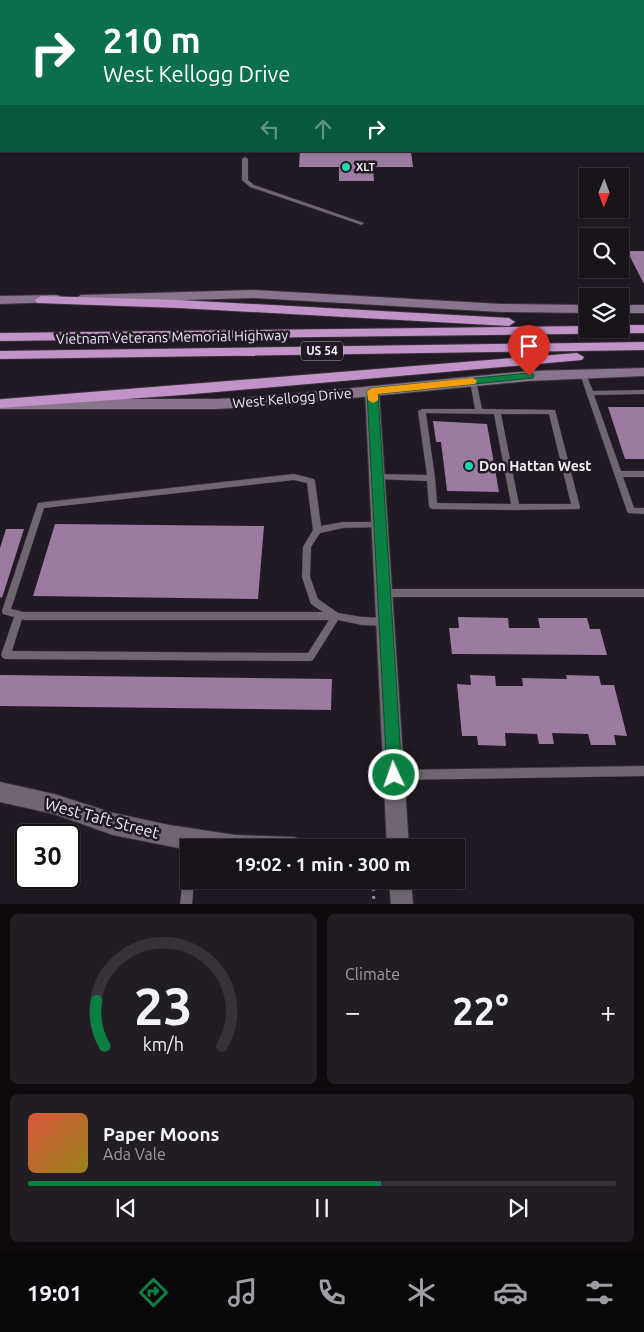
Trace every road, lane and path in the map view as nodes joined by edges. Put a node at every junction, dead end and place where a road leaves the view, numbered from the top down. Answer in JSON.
{"nodes":[{"id":1,"x":245,"y":158,"type":"dead end"},
{"id":2,"x":361,"y":223,"type":"dead end"},
{"id":3,"x":0,"y":300,"type":"edge"},
{"id":4,"x":41,"y":300,"type":"junction"},
{"id":5,"x":579,"y":309,"type":"edge"},
{"id":6,"x":629,"y":309,"type":"edge"},
{"id":7,"x":644,"y":309,"type":"edge"},
{"id":8,"x":579,"y":326,"type":"edge"},
{"id":9,"x":632,"y":329,"type":"edge"},
{"id":10,"x":0,"y":336,"type":"edge"},
{"id":11,"x":644,"y":346,"type":"edge"},
{"id":12,"x":644,"y":352,"type":"edge"},
{"id":13,"x":0,"y":355,"type":"edge"},
{"id":14,"x":644,"y":372,"type":"edge"},
{"id":15,"x":583,"y":374,"type":"junction"},
{"id":16,"x":473,"y":381,"type":"junction"},
{"id":17,"x":372,"y":391,"type":"junction"},
{"id":18,"x":644,"y":392,"type":"edge"},
{"id":19,"x":590,"y":393,"type":"junction"},
{"id":20,"x":1,"y":404,"type":"edge"},
{"id":21,"x":479,"y":411,"type":"junction"},
{"id":22,"x":497,"y":411,"type":"junction"},
{"id":23,"x":618,"y":474,"type":"junction"},
{"id":24,"x":644,"y":474,"type":"edge"},
{"id":25,"x":377,"y":477,"type":"junction"},
{"id":26,"x":431,"y":478,"type":"junction"},
{"id":27,"x":516,"y":506,"type":"junction"},
{"id":28,"x":644,"y":511,"type":"edge"},
{"id":29,"x":380,"y":524,"type":"junction"},
{"id":30,"x":317,"y":530,"type":"junction"},
{"id":31,"x":384,"y":593,"type":"junction"},
{"id":32,"x":644,"y":593,"type":"edge"},
{"id":33,"x":19,"y":615,"type":"junction"},
{"id":34,"x":336,"y":616,"type":"junction"},
{"id":35,"x":386,"y":622,"type":"junction"},
{"id":36,"x":644,"y":771,"type":"edge"},
{"id":37,"x":394,"y":775,"type":"junction"},
{"id":38,"x":0,"y":792,"type":"edge"},
{"id":39,"x":398,"y":839,"type":"edge"},
{"id":40,"x":180,"y":840,"type":"edge"},
{"id":41,"x":188,"y":889,"type":"edge"},
{"id":42,"x":374,"y":889,"type":"edge"},
{"id":43,"x":401,"y":889,"type":"edge"},
{"id":44,"x":186,"y":904,"type":"edge"},
{"id":45,"x":374,"y":904,"type":"edge"},
{"id":46,"x":402,"y":904,"type":"edge"}],
"edges":[{"from":1,"to":2,"type":"lane"},
{"from":3,"to":4,"type":"main road"},
{"from":4,"to":5,"type":"main road"},
{"from":4,"to":8,"type":"highway"},
{"from":6,"to":7,"type":"main road"},
{"from":9,"to":10,"type":"highway","name":"Vietnam Veterans Memorial Highway","number":"US 54"},
{"from":11,"to":13,"type":"highway","name":"Vietnam Veterans Memorial Highway","number":"US 54"},
{"from":12,"to":20,"type":"highway"},
{"from":14,"to":15,"type":"main road","name":"West Kellogg Drive"},
{"from":15,"to":16,"type":"main road","name":"West Kellogg Drive"},
{"from":15,"to":19,"type":"lane"},
{"from":16,"to":17,"type":"main road","name":"West Kellogg Drive"},
{"from":16,"to":21,"type":"lane"},
{"from":17,"to":20,"type":"main road","name":"West Kellogg Drive"},
{"from":17,"to":25,"type":"street"},
{"from":18,"to":19,"type":"lane"},
{"from":19,"to":23,"type":"lane"},
{"from":21,"to":22,"type":"lane"},
{"from":21,"to":26,"type":"lane"},
{"from":22,"to":27,"type":"lane"},
{"from":22,"to":27,"type":"lane"},
{"from":23,"to":24,"type":"lane"},
{"from":23,"to":28,"type":"lane"},
{"from":25,"to":26,"type":"lane"},
{"from":25,"to":29,"type":"street"},
{"from":26,"to":27,"type":"lane"},
{"from":29,"to":30,"type":"lane"},
{"from":29,"to":31,"type":"street"},
{"from":30,"to":33,"type":"lane"},
{"from":30,"to":34,"type":"lane"},
{"from":31,"to":32,"type":"lane"},
{"from":31,"to":35,"type":"street"},
{"from":33,"to":34,"type":"lane"},
{"from":33,"to":34,"type":"lane"},
{"from":34,"to":35,"type":"lane"},
{"from":35,"to":37,"type":"street"},
{"from":36,"to":37,"type":"lane"},
{"from":37,"to":39,"type":"street"},
{"from":38,"to":40,"type":"street","name":"West Taft Street"},
{"from":41,"to":44,"type":"lane"},
{"from":42,"to":45,"type":"path"},
{"from":43,"to":46,"type":"street"}]}
